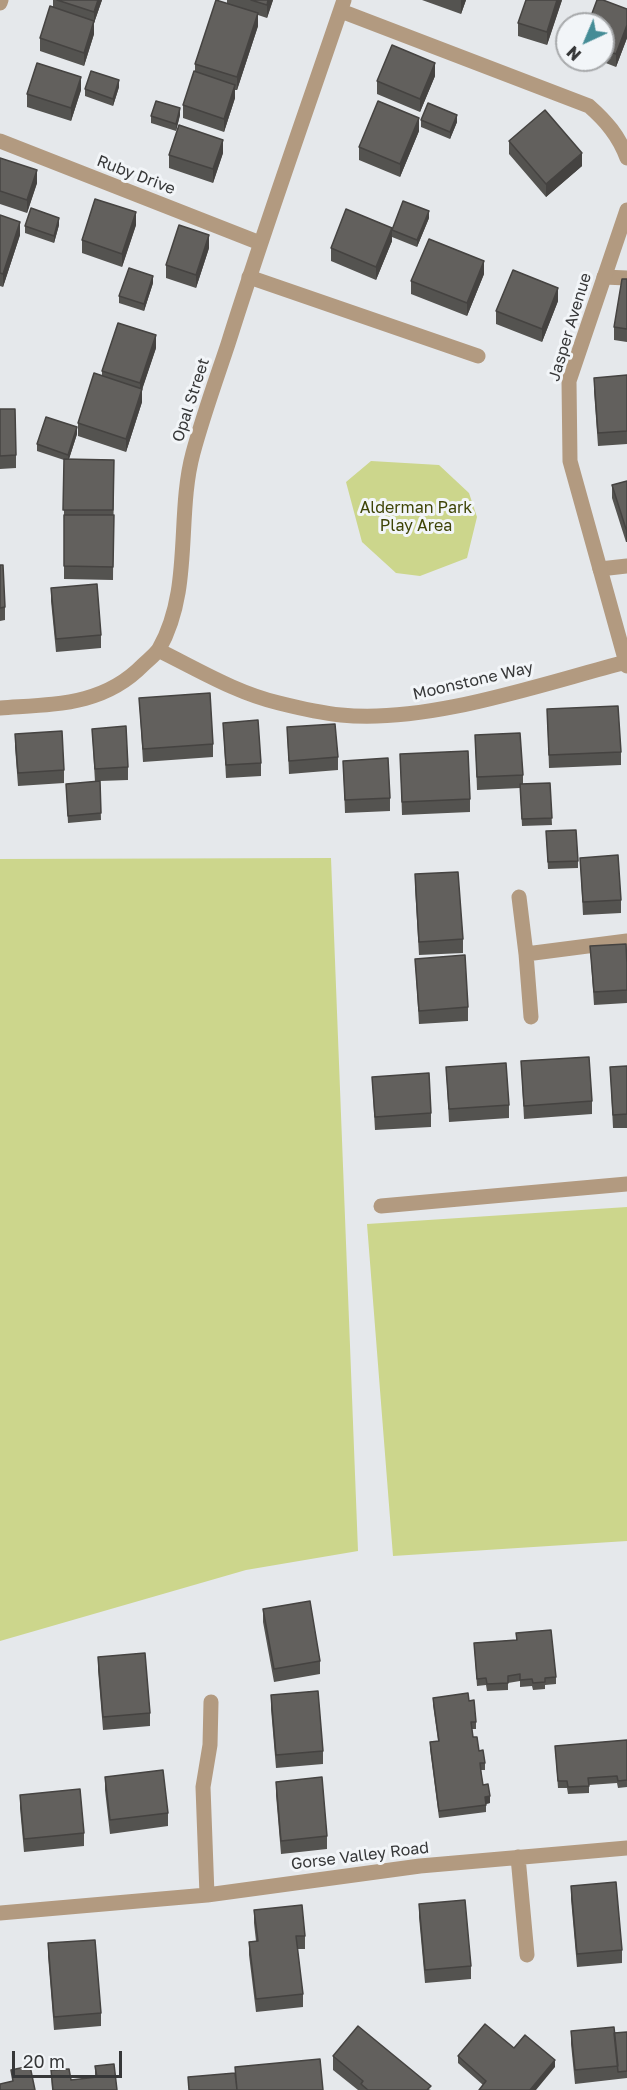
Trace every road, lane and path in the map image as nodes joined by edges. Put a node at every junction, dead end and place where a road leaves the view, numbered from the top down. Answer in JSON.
{"nodes":[{"id":1,"x":343,"y":5,"type":"edge"},
{"id":2,"x":0,"y":141,"type":"edge"},
{"id":3,"x":627,"y":158,"type":"edge"},
{"id":4,"x":627,"y":210,"type":"edge"},
{"id":5,"x":260,"y":243,"type":"junction"},
{"id":6,"x":249,"y":277,"type":"junction"},
{"id":7,"x":604,"y":277,"type":"junction"},
{"id":8,"x":627,"y":278,"type":"edge"},
{"id":9,"x":478,"y":356,"type":"dead end"},
{"id":10,"x":627,"y":566,"type":"edge"},
{"id":11,"x":600,"y":570,"type":"junction"},
{"id":12,"x":158,"y":650,"type":"junction"},
{"id":13,"x":626,"y":664,"type":"edge"},
{"id":14,"x":0,"y":708,"type":"edge"},
{"id":15,"x":519,"y":897,"type":"dead end"},
{"id":16,"x":627,"y":941,"type":"edge"},
{"id":17,"x":526,"y":954,"type":"junction"},
{"id":18,"x":531,"y":1017,"type":"dead end"},
{"id":19,"x":627,"y":1184,"type":"edge"},
{"id":20,"x":381,"y":1206,"type":"dead end"},
{"id":21,"x":211,"y":1702,"type":"dead end"},
{"id":22,"x":627,"y":1848,"type":"edge"},
{"id":23,"x":518,"y":1857,"type":"junction"},
{"id":24,"x":207,"y":1895,"type":"junction"},
{"id":25,"x":0,"y":1913,"type":"edge"},
{"id":26,"x":527,"y":1955,"type":"dead end"}],
"edges":[{"from":1,"to":3,"type":"street"},
{"from":1,"to":5,"type":"street","name":"Opal Street"},
{"from":2,"to":5,"type":"street","name":"Ruby Drive"},
{"from":4,"to":7,"type":"street","name":"Jasper Avenue"},
{"from":5,"to":6,"type":"street","name":"Opal Street"},
{"from":6,"to":9,"type":"street"},
{"from":6,"to":12,"type":"street","name":"Opal Street"},
{"from":7,"to":8,"type":"street"},
{"from":7,"to":11,"type":"street","name":"Jasper Avenue"},
{"from":10,"to":11,"type":"street"},
{"from":11,"to":13,"type":"street","name":"Jasper Avenue"},
{"from":12,"to":13,"type":"street","name":"Moonstone Way"},
{"from":12,"to":14,"type":"street","name":"Opal Street"},
{"from":15,"to":17,"type":"street"},
{"from":16,"to":17,"type":"street"},
{"from":17,"to":18,"type":"street"},
{"from":19,"to":20,"type":"street"},
{"from":21,"to":24,"type":"street"},
{"from":22,"to":23,"type":"street","name":"Gorse Valley Road"},
{"from":23,"to":24,"type":"street","name":"Gorse Valley Road"},
{"from":23,"to":26,"type":"street"},
{"from":24,"to":25,"type":"street","name":"Gorse Valley Road"}]}
